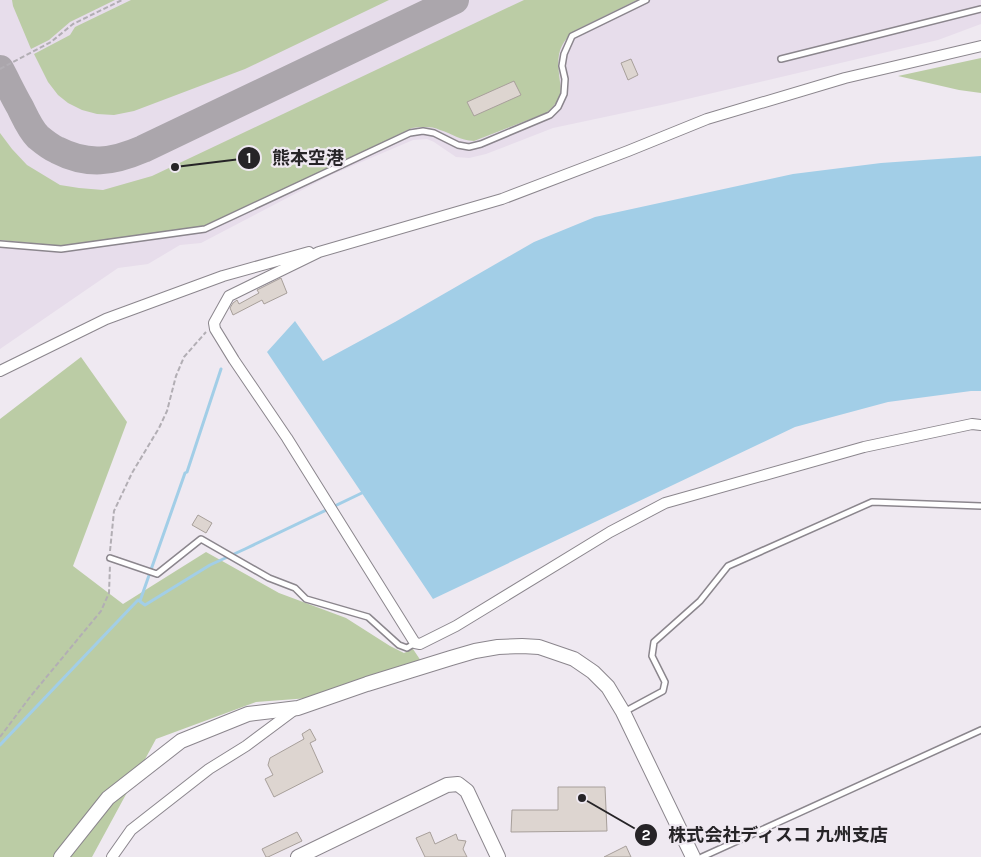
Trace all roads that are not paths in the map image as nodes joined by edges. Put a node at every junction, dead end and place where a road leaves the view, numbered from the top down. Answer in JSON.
{"nodes":[{"id":1,"x":646,"y":0,"type":"edge"},
{"id":2,"x":981,"y":9,"type":"edge"},
{"id":3,"x":981,"y":46,"type":"edge"},
{"id":4,"x":781,"y":59,"type":"dead end"},
{"id":5,"x":502,"y":198,"type":"junction"},
{"id":6,"x":0,"y":244,"type":"edge"},
{"id":7,"x":0,"y":371,"type":"edge"},
{"id":8,"x":981,"y":424,"type":"edge"},
{"id":9,"x":981,"y":506,"type":"edge"},
{"id":10,"x":110,"y":558,"type":"road end"},
{"id":11,"x":415,"y":642,"type":"junction"},
{"id":12,"x":298,"y":708,"type":"junction"},
{"id":13,"x":624,"y":712,"type":"junction"},
{"id":14,"x":981,"y":730,"type":"edge"},
{"id":15,"x":61,"y":857,"type":"edge"},
{"id":16,"x":112,"y":857,"type":"edge"},
{"id":17,"x":298,"y":857,"type":"edge"},
{"id":18,"x":498,"y":857,"type":"edge"},
{"id":19,"x":693,"y":857,"type":"edge"},
{"id":20,"x":702,"y":857,"type":"edge"}],
"edges":[{"from":1,"to":6,"type":"lane"},
{"from":2,"to":4,"type":"lane"},
{"from":3,"to":5,"type":"street"},
{"from":5,"to":7,"type":"street"},
{"from":5,"to":11,"type":"street"},
{"from":8,"to":11,"type":"street"},
{"from":9,"to":13,"type":"lane"},
{"from":10,"to":11,"type":"lane"},
{"from":12,"to":13,"type":"street"},
{"from":12,"to":15,"type":"street"},
{"from":12,"to":16,"type":"street"},
{"from":13,"to":19,"type":"street"},
{"from":14,"to":20,"type":"lane"},
{"from":17,"to":18,"type":"street"}]}
